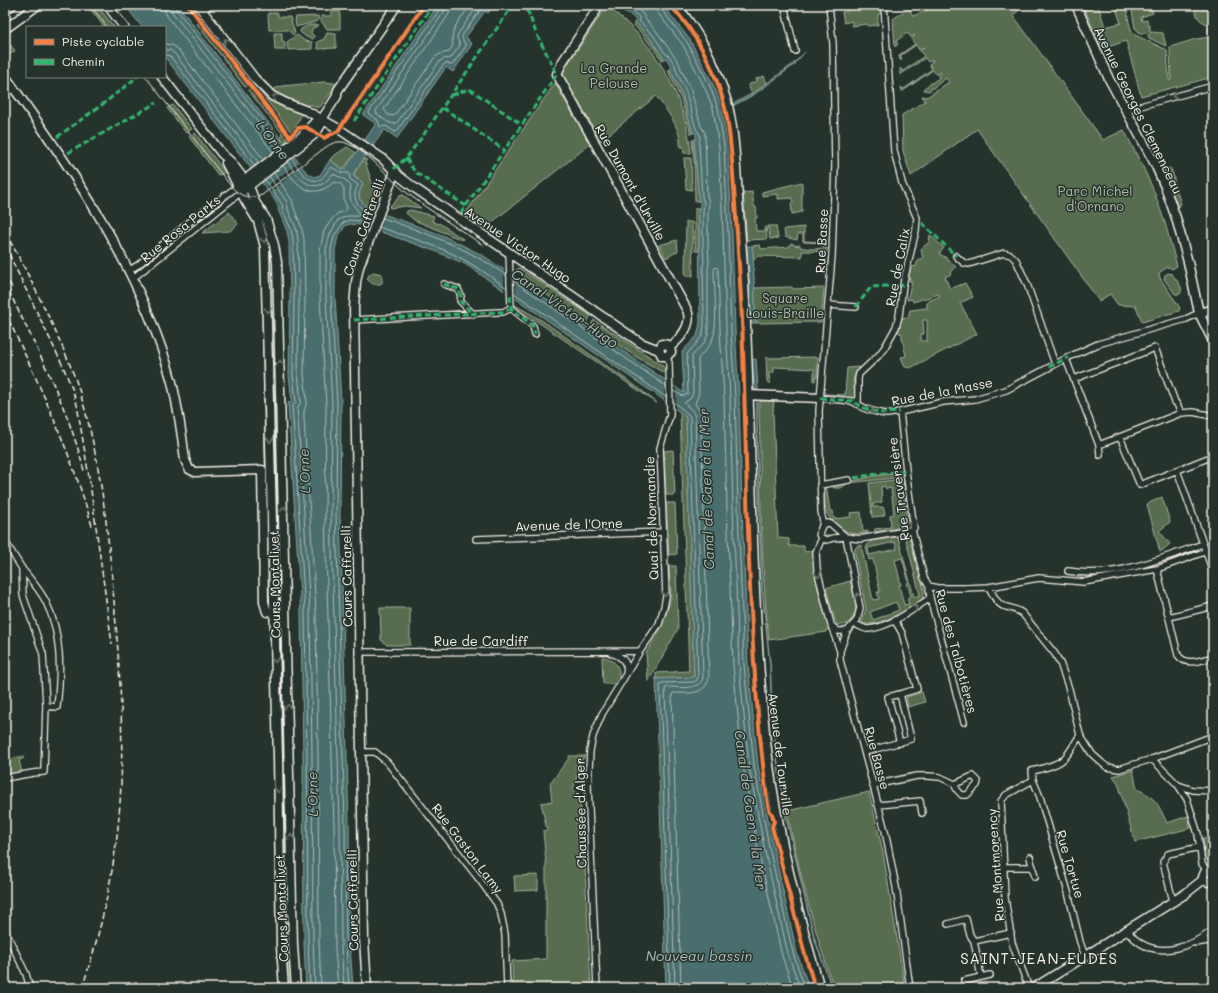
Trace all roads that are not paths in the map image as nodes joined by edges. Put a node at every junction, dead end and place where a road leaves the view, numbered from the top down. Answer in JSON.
{"nodes":[{"id":1,"x":12,"y":5,"type":"edge"},
{"id":2,"x":38,"y":5,"type":"edge"},
{"id":3,"x":107,"y":5,"type":"edge"},
{"id":4,"x":210,"y":5,"type":"edge"},
{"id":5,"x":397,"y":5,"type":"edge"},
{"id":6,"x":403,"y":5,"type":"edge"},
{"id":7,"x":676,"y":5,"type":"edge"},
{"id":8,"x":784,"y":5,"type":"edge"},
{"id":9,"x":829,"y":5,"type":"edge"},
{"id":10,"x":884,"y":5,"type":"edge"},
{"id":11,"x":1076,"y":5,"type":"edge"},
{"id":12,"x":597,"y":6,"type":"edge"},
{"id":13,"x":200,"y":8,"type":"edge"},
{"id":14,"x":5,"y":10,"type":"edge"},
{"id":15,"x":123,"y":26,"type":"edge"},
{"id":16,"x":5,"y":29,"type":"edge"},
{"id":17,"x":795,"y":51,"type":"dead end"},
{"id":18,"x":5,"y":76,"type":"edge"},
{"id":19,"x":163,"y":78,"type":"edge"},
{"id":20,"x":1213,"y":86,"type":"edge"},
{"id":21,"x":339,"y":93,"type":"junction"},
{"id":22,"x":1126,"y":110,"type":"junction"},
{"id":23,"x":322,"y":119,"type":"junction"},
{"id":24,"x":222,"y":154,"type":"junction"},
{"id":25,"x":395,"y":171,"type":"junction"},
{"id":26,"x":247,"y":183,"type":"junction"},
{"id":27,"x":240,"y":189,"type":"junction"},
{"id":28,"x":917,"y":218,"type":"junction"},
{"id":29,"x":922,"y":223,"type":"dead end"},
{"id":30,"x":509,"y":252,"type":"junction"},
{"id":31,"x":956,"y":256,"type":"dead end"},
{"id":32,"x":128,"y":271,"type":"junction"},
{"id":33,"x":132,"y":279,"type":"junction"},
{"id":34,"x":444,"y":284,"type":"dead end"},
{"id":35,"x":828,"y":305,"type":"junction"},
{"id":36,"x":856,"y":307,"type":"dead end"},
{"id":37,"x":511,"y":308,"type":"junction"},
{"id":38,"x":1213,"y":309,"type":"edge"},
{"id":39,"x":1199,"y":313,"type":"junction"},
{"id":40,"x":473,"y":314,"type":"junction"},
{"id":41,"x":354,"y":320,"type":"junction"},
{"id":42,"x":535,"y":334,"type":"dead end"},
{"id":43,"x":1212,"y":336,"type":"edge"},
{"id":44,"x":670,"y":347,"type":"junction"},
{"id":45,"x":658,"y":350,"type":"junction"},
{"id":46,"x":667,"y":356,"type":"junction"},
{"id":47,"x":1066,"y":359,"type":"junction"},
{"id":48,"x":1055,"y":364,"type":"junction"},
{"id":49,"x":1074,"y":379,"type":"junction"},
{"id":50,"x":748,"y":395,"type":"junction"},
{"id":51,"x":820,"y":398,"type":"junction"},
{"id":52,"x":858,"y":404,"type":"junction"},
{"id":53,"x":900,"y":412,"type":"junction"},
{"id":54,"x":1181,"y":412,"type":"junction"},
{"id":55,"x":1213,"y":416,"type":"edge"},
{"id":56,"x":1120,"y":437,"type":"junction"},
{"id":57,"x":1099,"y":444,"type":"junction"},
{"id":58,"x":1100,"y":455,"type":"dead end"},
{"id":59,"x":1213,"y":456,"type":"edge"},
{"id":60,"x":1177,"y":470,"type":"junction"},
{"id":61,"x":849,"y":480,"type":"dead end"},
{"id":62,"x":820,"y":485,"type":"junction"},
{"id":63,"x":822,"y":525,"type":"junction"},
{"id":64,"x":835,"y":528,"type":"junction"},
{"id":65,"x":912,"y":530,"type":"junction"},
{"id":66,"x":663,"y":532,"type":"junction"},
{"id":67,"x":846,"y":537,"type":"junction"},
{"id":68,"x":822,"y":538,"type":"junction"},
{"id":69,"x":833,"y":538,"type":"junction"},
{"id":70,"x":476,"y":539,"type":"dead end"},
{"id":71,"x":860,"y":539,"type":"junction"},
{"id":72,"x":5,"y":541,"type":"edge"},
{"id":73,"x":1203,"y":544,"type":"junction"},
{"id":74,"x":1213,"y":547,"type":"edge"},
{"id":75,"x":1206,"y":552,"type":"junction"},
{"id":76,"x":850,"y":556,"type":"junction"},
{"id":77,"x":22,"y":569,"type":"junction"},
{"id":78,"x":1157,"y":569,"type":"junction"},
{"id":79,"x":1068,"y":571,"type":"dead end"},
{"id":80,"x":1213,"y":572,"type":"edge"},
{"id":81,"x":929,"y":586,"type":"junction"},
{"id":82,"x":989,"y":587,"type":"junction"},
{"id":83,"x":930,"y":598,"type":"junction"},
{"id":84,"x":1213,"y":606,"type":"edge"},
{"id":85,"x":267,"y":612,"type":"dead end"},
{"id":86,"x":1169,"y":617,"type":"junction"},
{"id":87,"x":894,"y":620,"type":"junction"},
{"id":88,"x":854,"y":624,"type":"junction"},
{"id":89,"x":831,"y":625,"type":"junction"},
{"id":90,"x":847,"y":631,"type":"junction"},
{"id":91,"x":840,"y":650,"type":"junction"},
{"id":92,"x":603,"y":651,"type":"junction"},
{"id":93,"x":640,"y":651,"type":"junction"},
{"id":94,"x":359,"y":652,"type":"junction"},
{"id":95,"x":1213,"y":657,"type":"edge"},
{"id":96,"x":626,"y":676,"type":"junction"},
{"id":97,"x":900,"y":694,"type":"junction"},
{"id":98,"x":46,"y":706,"type":"junction"},
{"id":99,"x":964,"y":722,"type":"dead end"},
{"id":100,"x":1080,"y":735,"type":"junction"},
{"id":101,"x":1213,"y":736,"type":"edge"},
{"id":102,"x":900,"y":742,"type":"junction"},
{"id":103,"x":361,"y":752,"type":"junction"},
{"id":104,"x":865,"y":752,"type":"junction"},
{"id":105,"x":1152,"y":759,"type":"junction"},
{"id":106,"x":5,"y":778,"type":"edge"},
{"id":107,"x":1033,"y":780,"type":"junction"},
{"id":108,"x":956,"y":784,"type":"dead end"},
{"id":109,"x":874,"y":785,"type":"junction"},
{"id":110,"x":1178,"y":785,"type":"junction"},
{"id":111,"x":1213,"y":791,"type":"edge"},
{"id":112,"x":879,"y":805,"type":"junction"},
{"id":113,"x":922,"y":813,"type":"dead end"},
{"id":114,"x":1200,"y":847,"type":"junction"},
{"id":115,"x":1030,"y":858,"type":"dead end"},
{"id":116,"x":1004,"y":867,"type":"junction"},
{"id":117,"x":1033,"y":867,"type":"junction"},
{"id":118,"x":1211,"y":876,"type":"edge"},
{"id":119,"x":1035,"y":877,"type":"dead end"},
{"id":120,"x":1174,"y":900,"type":"junction"},
{"id":121,"x":948,"y":924,"type":"dead end"},
{"id":122,"x":5,"y":930,"type":"edge"},
{"id":123,"x":1127,"y":930,"type":"junction"},
{"id":124,"x":1213,"y":930,"type":"edge"},
{"id":125,"x":1012,"y":934,"type":"junction"},
{"id":126,"x":1213,"y":940,"type":"edge"},
{"id":127,"x":974,"y":941,"type":"junction"},
{"id":128,"x":1191,"y":943,"type":"junction"},
{"id":129,"x":1085,"y":956,"type":"junction"},
{"id":130,"x":990,"y":975,"type":"dead end"},
{"id":131,"x":981,"y":978,"type":"junction"},
{"id":132,"x":964,"y":981,"type":"dead end"},
{"id":133,"x":30,"y":988,"type":"edge"},
{"id":134,"x":284,"y":988,"type":"edge"},
{"id":135,"x":296,"y":988,"type":"edge"},
{"id":136,"x":367,"y":988,"type":"edge"},
{"id":137,"x":507,"y":988,"type":"edge"},
{"id":138,"x":596,"y":988,"type":"edge"},
{"id":139,"x":820,"y":988,"type":"edge"},
{"id":140,"x":910,"y":988,"type":"edge"},
{"id":141,"x":1029,"y":988,"type":"edge"},
{"id":142,"x":1034,"y":988,"type":"edge"}],
"edges":[{"from":1,"to":14,"type":"street"},
{"from":2,"to":16,"type":"street"},
{"from":3,"to":15,"type":"street"},
{"from":4,"to":13,"type":"street"},
{"from":5,"to":21,"type":"street"},
{"from":6,"to":21,"type":"street"},
{"from":7,"to":50,"type":"street","name":"Avenue de Tourville"},
{"from":8,"to":17,"type":"street"},
{"from":9,"to":35,"type":"street","name":"Rue Basse"},
{"from":10,"to":28,"type":"street","name":"Rue de Calix"},
{"from":11,"to":22,"type":"street","name":"Avenue Georges Clemenceau"},
{"from":12,"to":44,"type":"street","name":"Rue Dumont d'Urville"},
{"from":23,"to":13,"type":"street","one_way":true},
{"from":18,"to":32,"type":"street"},
{"from":19,"to":24,"type":"street"},
{"from":20,"to":22,"type":"street","one_way":true},
{"from":21,"to":23,"type":"street"},
{"from":22,"to":39,"type":"street","name":"Avenue Georges Clemenceau"},
{"from":23,"to":25,"type":"street","name":"Avenue Victor Hugo"},
{"from":23,"to":26,"type":"street"},
{"from":24,"to":26,"type":"street","name":"Cours Montalivet"},
{"from":24,"to":27,"type":"street","name":"Cours Montalivet"},
{"from":25,"to":30,"type":"street","name":"Avenue Victor Hugo"},
{"from":25,"to":41,"type":"street","name":"Cours Caffarelli"},
{"from":26,"to":27,"type":"street"},
{"from":135,"to":26,"type":"street","name":"Cours Montalivet","one_way":true},
{"from":27,"to":32,"type":"street","name":"Rue Rosa Parks"},
{"from":27,"to":33,"type":"street","name":"Rue Rosa Parks"},
{"from":27,"to":134,"type":"street","name":"Cours Montalivet","one_way":true},
{"from":28,"to":29,"type":"street"},
{"from":28,"to":52,"type":"street","name":"Rue de Calix"},
{"from":30,"to":37,"type":"street"},
{"from":30,"to":45,"type":"street","name":"Avenue Victor Hugo"},
{"from":31,"to":48,"type":"street"},
{"from":32,"to":33,"type":"street"},
{"from":33,"to":85,"type":"street","name":"Cours Montalivet"},
{"from":34,"to":40,"type":"street"},
{"from":35,"to":36,"type":"street"},
{"from":35,"to":51,"type":"street","name":"Rue Basse"},
{"from":37,"to":40,"type":"street"},
{"from":37,"to":42,"type":"street"},
{"from":38,"to":39,"type":"street"},
{"from":39,"to":43,"type":"street","name":"Avenue Georges Clemenceau"},
{"from":39,"to":47,"type":"street","name":"Rue de la Masse"},
{"from":40,"to":41,"type":"street"},
{"from":41,"to":94,"type":"street","name":"Cours Caffarelli"},
{"from":44,"to":45,"type":"street"},
{"from":44,"to":46,"type":"street"},
{"from":45,"to":46,"type":"street"},
{"from":46,"to":66,"type":"street","name":"Quai de Normandie"},
{"from":47,"to":48,"type":"street","name":"Rue de la Masse"},
{"from":47,"to":49,"type":"street"},
{"from":48,"to":53,"type":"street","name":"Rue de la Masse"},
{"from":49,"to":54,"type":"street"},
{"from":49,"to":57,"type":"street"},
{"from":50,"to":51,"type":"street","name":"Rue de la Masse"},
{"from":50,"to":139,"type":"street","name":"Avenue de Tourville"},
{"from":51,"to":52,"type":"street","name":"Rue de la Masse"},
{"from":51,"to":62,"type":"street","name":"Rue Basse"},
{"from":52,"to":53,"type":"street","name":"Rue de la Masse","one_way":true},
{"from":53,"to":65,"type":"street","name":"Rue Traversière"},
{"from":54,"to":55,"type":"street"},
{"from":54,"to":56,"type":"street"},
{"from":56,"to":57,"type":"street"},
{"from":56,"to":60,"type":"street"},
{"from":57,"to":58,"type":"street"},
{"from":59,"to":60,"type":"street"},
{"from":60,"to":73,"type":"street"},
{"from":61,"to":62,"type":"street"},
{"from":62,"to":63,"type":"street","name":"Rue Basse"},
{"from":63,"to":64,"type":"street"},
{"from":63,"to":68,"type":"street","name":"Rue Basse"},
{"from":64,"to":67,"type":"street"},
{"from":64,"to":69,"type":"street"},
{"from":65,"to":71,"type":"street"},
{"from":65,"to":81,"type":"street","name":"Rue Traversière"},
{"from":66,"to":70,"type":"street","name":"Avenue de l'Orne"},
{"from":66,"to":93,"type":"street","name":"Quai de Normandie","one_way":true},
{"from":67,"to":69,"type":"street"},
{"from":67,"to":71,"type":"street"},
{"from":67,"to":76,"type":"street"},
{"from":68,"to":69,"type":"street"},
{"from":68,"to":89,"type":"street","name":"Rue Basse","one_way":true},
{"from":71,"to":76,"type":"street"},
{"from":72,"to":77,"type":"street"},
{"from":73,"to":75,"type":"street"},
{"from":73,"to":79,"type":"street"},
{"from":74,"to":75,"type":"street"},
{"from":75,"to":78,"type":"street"},
{"from":75,"to":80,"type":"street"},
{"from":88,"to":76,"type":"street","one_way":true},
{"from":77,"to":98,"type":"street"},
{"from":77,"to":98,"type":"street"},
{"from":78,"to":82,"type":"street"},
{"from":78,"to":86,"type":"street"},
{"from":81,"to":82,"type":"street"},
{"from":81,"to":83,"type":"street","name":"Rue des Talbotières"},
{"from":82,"to":100,"type":"street"},
{"from":87,"to":83,"type":"street","one_way":true},
{"from":83,"to":99,"type":"street","name":"Rue des Talbotières"},
{"from":84,"to":86,"type":"street"},
{"from":86,"to":95,"type":"street"},
{"from":87,"to":88,"type":"street"},
{"from":87,"to":97,"type":"street"},
{"from":88,"to":90,"type":"street"},
{"from":89,"to":90,"type":"street"},
{"from":89,"to":91,"type":"street","name":"Rue Basse"},
{"from":90,"to":91,"type":"street"},
{"from":91,"to":104,"type":"street","name":"Rue Basse"},
{"from":92,"to":93,"type":"street","name":"Rue de Cardiff"},
{"from":92,"to":94,"type":"street","name":"Rue de Cardiff"},
{"from":92,"to":96,"type":"street","name":"Rue de Cardiff"},
{"from":93,"to":96,"type":"street","name":"Chaussée d'Alger"},
{"from":94,"to":103,"type":"street","name":"Cours Caffarelli"},
{"from":96,"to":138,"type":"street","name":"Chaussée d'Alger"},
{"from":97,"to":102,"type":"street"},
{"from":97,"to":102,"type":"street"},
{"from":98,"to":106,"type":"street"},
{"from":100,"to":105,"type":"street"},
{"from":100,"to":107,"type":"street"},
{"from":101,"to":105,"type":"street"},
{"from":102,"to":104,"type":"street"},
{"from":103,"to":136,"type":"street","name":"Cours Caffarelli"},
{"from":103,"to":137,"type":"street","name":"Rue Gaston Lamy"},
{"from":104,"to":109,"type":"street","name":"Rue Basse"},
{"from":105,"to":110,"type":"street"},
{"from":107,"to":116,"type":"street","name":"Rue Montmorency"},
{"from":107,"to":129,"type":"street","name":"Rue Tortue"},
{"from":108,"to":109,"type":"street"},
{"from":109,"to":112,"type":"street","name":"Rue Basse"},
{"from":110,"to":111,"type":"street"},
{"from":110,"to":114,"type":"street"},
{"from":112,"to":113,"type":"street"},
{"from":112,"to":140,"type":"street","name":"Rue Basse"},
{"from":114,"to":118,"type":"street"},
{"from":114,"to":120,"type":"street"},
{"from":115,"to":117,"type":"street"},
{"from":116,"to":117,"type":"street"},
{"from":116,"to":125,"type":"street","name":"Rue Montmorency"},
{"from":117,"to":119,"type":"street"},
{"from":118,"to":120,"type":"street"},
{"from":120,"to":123,"type":"street"},
{"from":121,"to":127,"type":"street"},
{"from":122,"to":133,"type":"street"},
{"from":123,"to":128,"type":"street"},
{"from":123,"to":129,"type":"street"},
{"from":124,"to":128,"type":"street"},
{"from":125,"to":127,"type":"street"},
{"from":125,"to":141,"type":"street","name":"Rue Montmorency"},
{"from":126,"to":128,"type":"street"},
{"from":127,"to":131,"type":"street"},
{"from":129,"to":142,"type":"street"},
{"from":130,"to":131,"type":"street"},
{"from":131,"to":132,"type":"street"}]}
